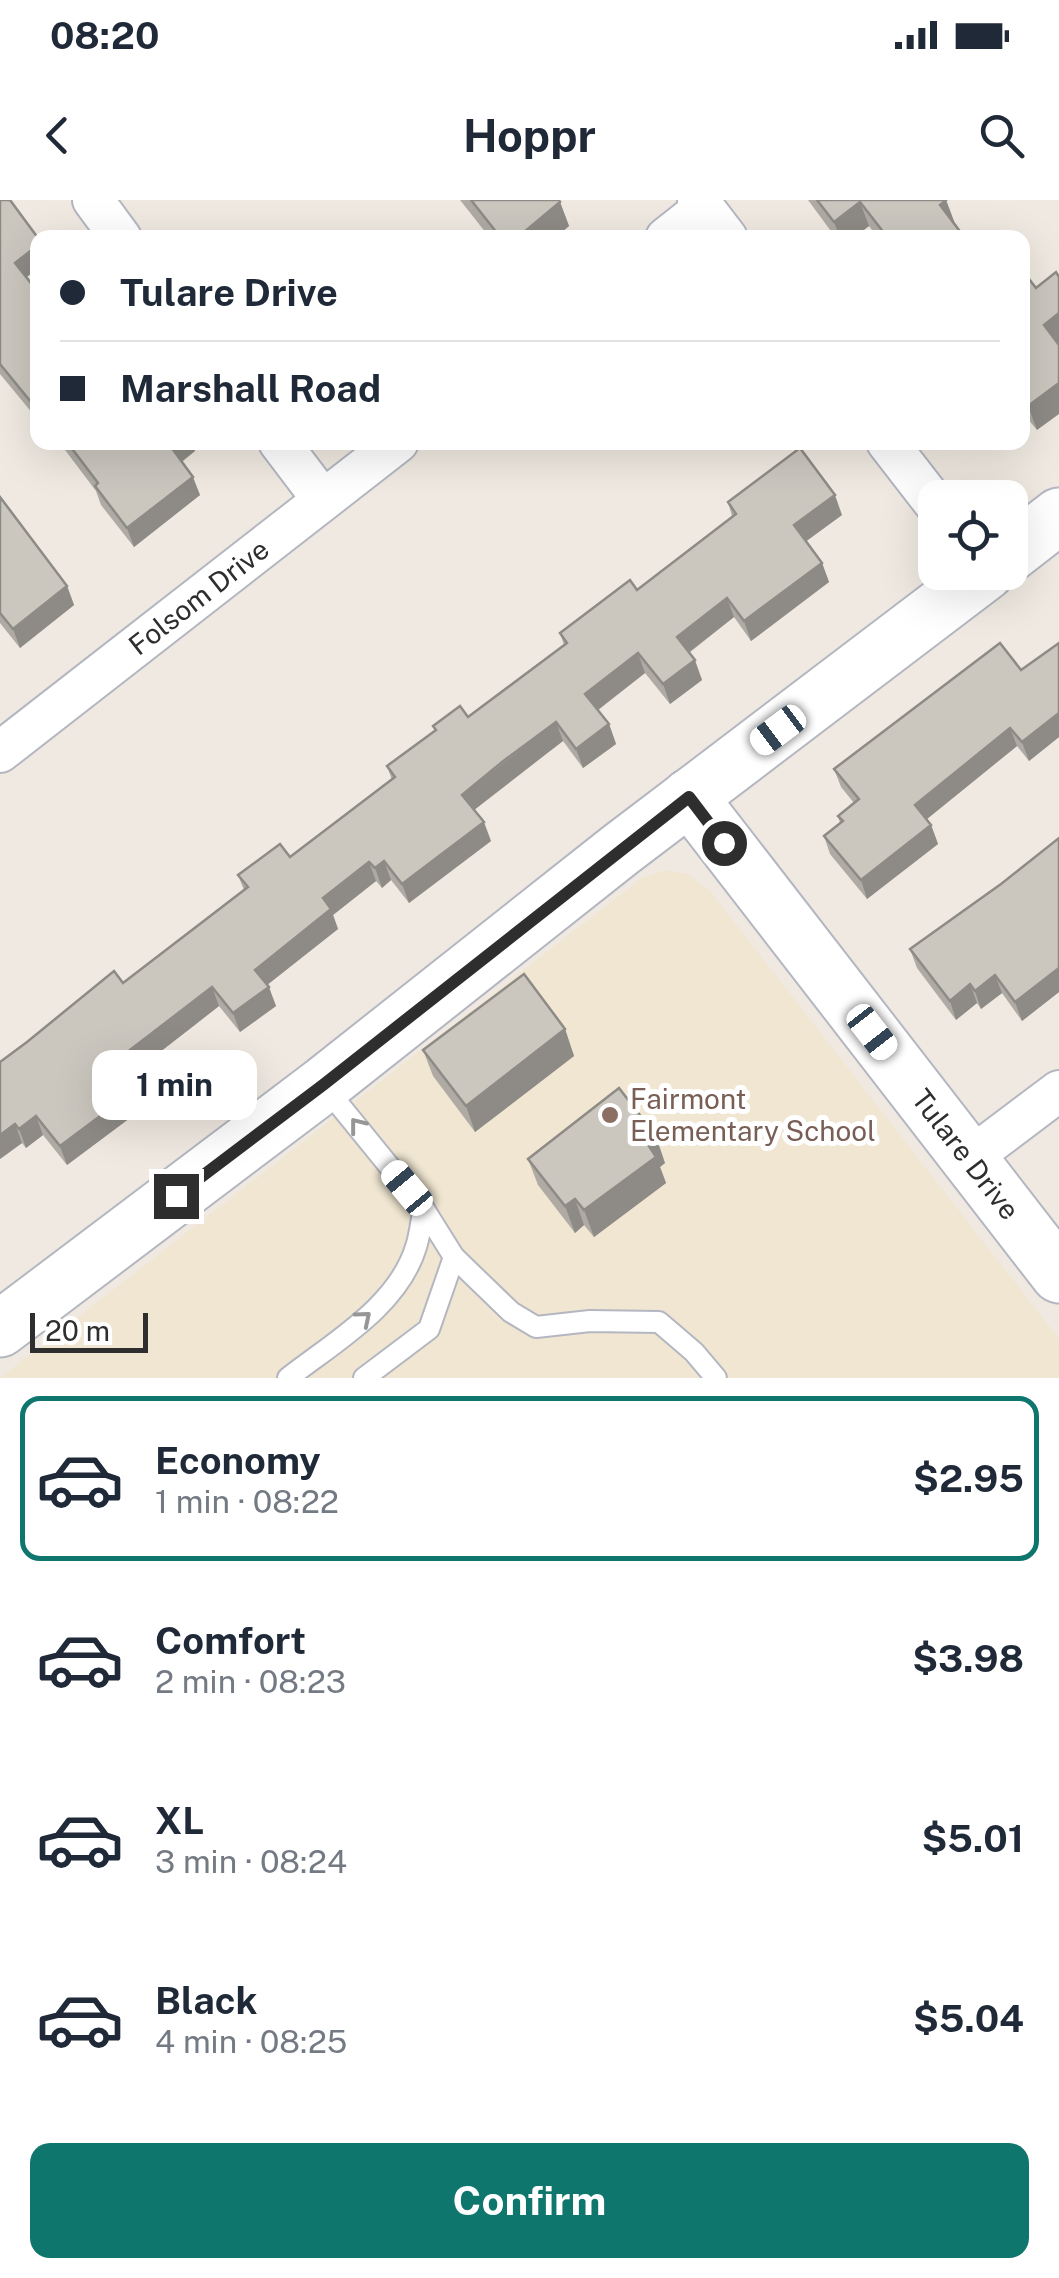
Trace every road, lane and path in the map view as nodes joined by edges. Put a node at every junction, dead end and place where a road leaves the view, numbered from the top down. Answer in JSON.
{"nodes":[{"id":1,"x":92,"y":200,"type":"edge"},
{"id":2,"x":710,"y":215,"type":"edge"},
{"id":3,"x":115,"y":230,"type":"edge"},
{"id":4,"x":681,"y":230,"type":"edge"},
{"id":5,"x":285,"y":450,"type":"edge"},
{"id":6,"x":388,"y":450,"type":"edge"},
{"id":7,"x":893,"y":450,"type":"edge"},
{"id":8,"x":918,"y":482,"type":"edge"},
{"id":9,"x":323,"y":500,"type":"junction"},
{"id":10,"x":1059,"y":516,"type":"edge"},
{"id":11,"x":1028,"y":540,"type":"edge"},
{"id":12,"x":962,"y":590,"type":"edge"},
{"id":13,"x":0,"y":752,"type":"edge"},
{"id":14,"x":689,"y":797,"type":"junction"},
{"id":15,"x":323,"y":1085,"type":"junction"},
{"id":16,"x":1059,"y":1092,"type":"edge"},
{"id":17,"x":970,"y":1158,"type":"junction"},
{"id":18,"x":424,"y":1208,"type":"junction"},
{"id":19,"x":454,"y":1257,"type":"junction"},
{"id":20,"x":1059,"y":1275,"type":"edge"},
{"id":21,"x":0,"y":1328,"type":"edge"},
{"id":22,"x":288,"y":1378,"type":"edge"},
{"id":23,"x":364,"y":1378,"type":"edge"},
{"id":24,"x":716,"y":1378,"type":"edge"}],
"edges":[{"from":1,"to":3,"type":"street"},
{"from":2,"to":4,"type":"street"},
{"from":5,"to":9,"type":"street"},
{"from":6,"to":9,"type":"street","name":"Folsom Drive"},
{"from":7,"to":8,"type":"street"},
{"from":9,"to":13,"type":"street","name":"Folsom Drive"},
{"from":10,"to":11,"type":"street"},
{"from":12,"to":14,"type":"street"},
{"from":14,"to":15,"type":"street"},
{"from":14,"to":17,"type":"street","name":"Tulare Drive"},
{"from":18,"to":15,"type":"lane","one_way":true},
{"from":15,"to":21,"type":"street"},
{"from":16,"to":17,"type":"street"},
{"from":17,"to":20,"type":"street","name":"Tulare Drive"},
{"from":18,"to":19,"type":"lane"},
{"from":22,"to":18,"type":"lane","one_way":true},
{"from":19,"to":23,"type":"lane"},
{"from":19,"to":24,"type":"lane"}]}
